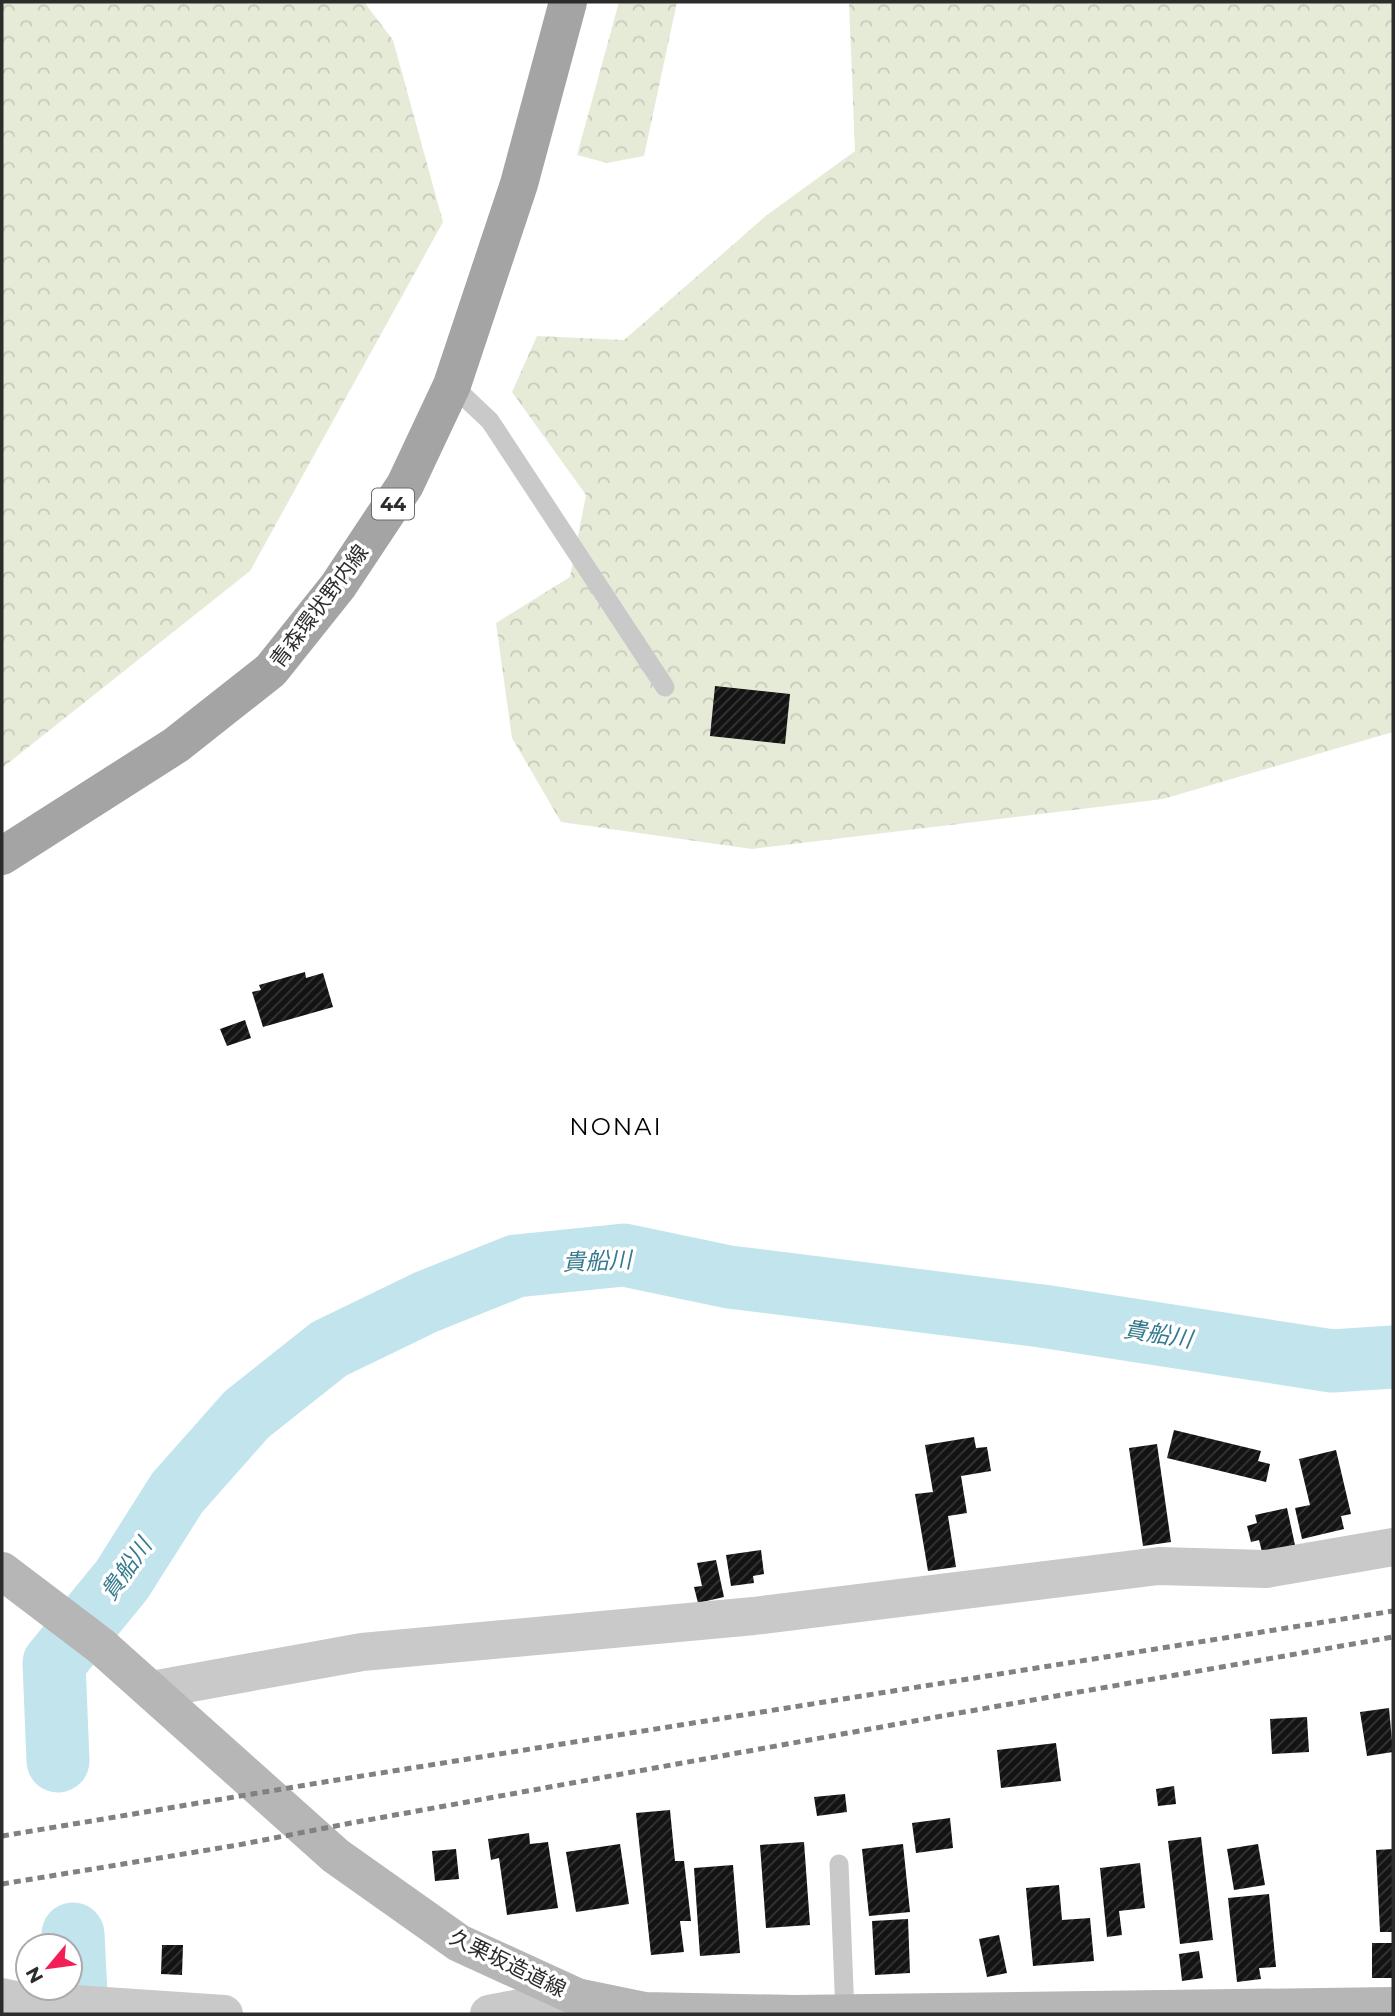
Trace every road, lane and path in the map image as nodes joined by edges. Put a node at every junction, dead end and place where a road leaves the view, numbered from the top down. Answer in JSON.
{"nodes":[{"id":1,"x":568,"y":2,"type":"edge"},
{"id":2,"x":452,"y":384,"type":"junction"},
{"id":3,"x":665,"y":687,"type":"dead end"},
{"id":4,"x":2,"y":856,"type":"edge"},
{"id":5,"x":1393,"y":1548,"type":"edge"},
{"id":6,"x":2,"y":1571,"type":"edge"},
{"id":7,"x":152,"y":1690,"type":"junction"},
{"id":8,"x":839,"y":1864,"type":"dead end"},
{"id":9,"x":2,"y":1997,"type":"edge"},
{"id":10,"x":578,"y":1997,"type":"junction"},
{"id":11,"x":1393,"y":2006,"type":"edge"},
{"id":12,"x":1188,"y":2012,"type":"edge"},
{"id":13,"x":645,"y":2013,"type":"edge"},
{"id":14,"x":223,"y":2014,"type":"edge"},
{"id":15,"x":489,"y":2014,"type":"edge"},
{"id":16,"x":845,"y":2014,"type":"edge"}],
"edges":[{"from":1,"to":2,"type":"main road","name":"青森環状野内線","number":"44"},
{"from":2,"to":3,"type":"lane"},
{"from":2,"to":4,"type":"main road","name":"青森環状野内線","number":"44"},
{"from":5,"to":7,"type":"street"},
{"from":6,"to":7,"type":"main road","name":"久栗坂造道線"},
{"from":7,"to":10,"type":"main road","name":"久栗坂造道線"},
{"from":8,"to":16,"type":"lane"},
{"from":9,"to":14,"type":"street"},
{"from":10,"to":13,"type":"main road","name":"久栗坂造道線"},
{"from":10,"to":15,"type":"street"},
{"from":11,"to":12,"type":"main road","name":"久栗坂造道線"},
{"from":12,"to":16,"type":"main road","name":"久栗坂造道線"},
{"from":13,"to":16,"type":"main road","name":"久栗坂造道線"}]}
